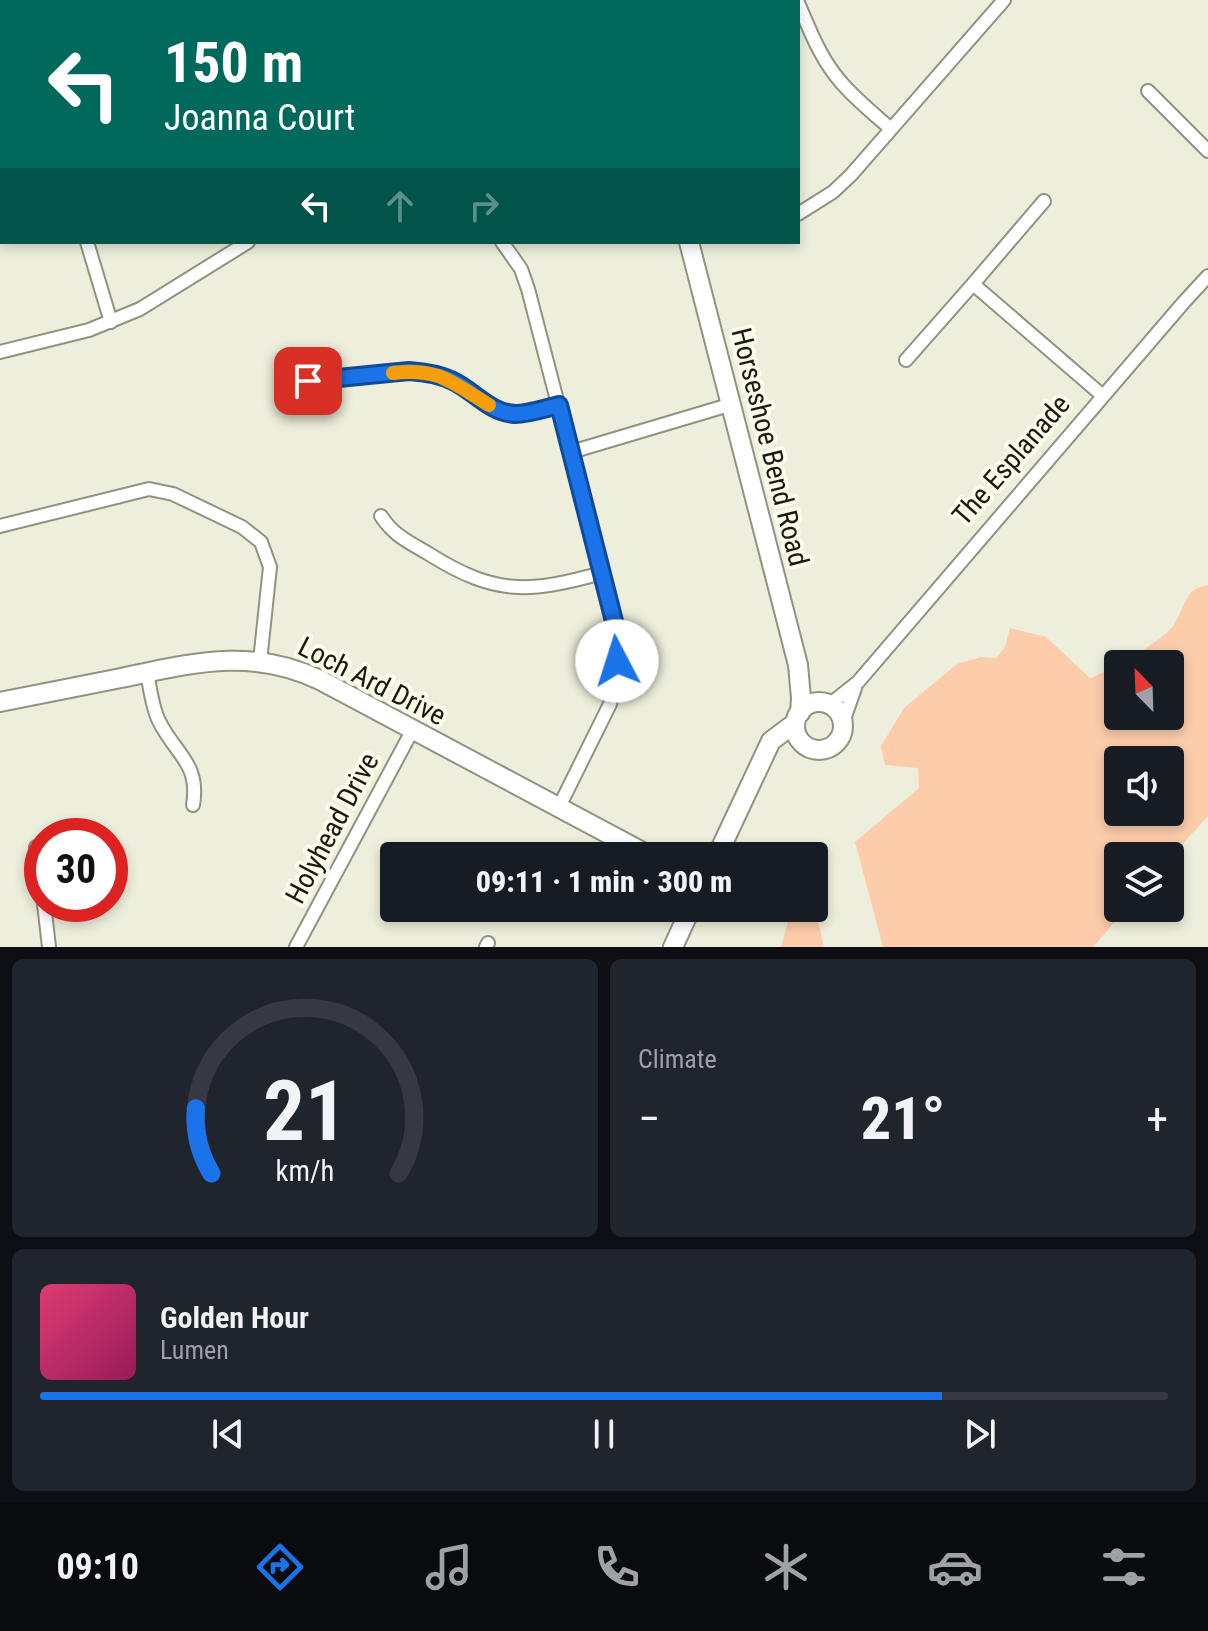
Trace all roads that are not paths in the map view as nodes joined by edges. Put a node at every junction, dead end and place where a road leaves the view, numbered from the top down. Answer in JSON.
{"nodes":[{"id":1,"x":1004,"y":0,"type":"edge"},
{"id":2,"x":800,"y":7,"type":"edge"},
{"id":3,"x":1148,"y":91,"type":"dead end"},
{"id":4,"x":891,"y":129,"type":"junction"},
{"id":5,"x":1208,"y":151,"type":"edge"},
{"id":6,"x":1044,"y":201,"type":"dead end"},
{"id":7,"x":800,"y":213,"type":"edge"},
{"id":8,"x":88,"y":244,"type":"edge"},
{"id":9,"x":245,"y":244,"type":"edge"},
{"id":10,"x":503,"y":244,"type":"edge"},
{"id":11,"x":689,"y":244,"type":"edge"},
{"id":12,"x":1208,"y":276,"type":"edge"},
{"id":13,"x":973,"y":284,"type":"junction"},
{"id":14,"x":111,"y":322,"type":"junction"},
{"id":15,"x":0,"y":352,"type":"edge"},
{"id":16,"x":906,"y":360,"type":"dead end"},
{"id":17,"x":308,"y":381,"type":"dead end"},
{"id":18,"x":1103,"y":396,"type":"junction"},
{"id":19,"x":559,"y":405,"type":"junction"},
{"id":20,"x":729,"y":405,"type":"junction"},
{"id":21,"x":571,"y":452,"type":"junction"},
{"id":22,"x":381,"y":516,"type":"dead end"},
{"id":23,"x":0,"y":526,"type":"edge"},
{"id":24,"x":602,"y":573,"type":"junction"},
{"id":25,"x":260,"y":661,"type":"junction"},
{"id":26,"x":798,"y":665,"type":"junction"},
{"id":27,"x":147,"y":672,"type":"junction"},
{"id":28,"x":858,"y":682,"type":"junction"},
{"id":29,"x":0,"y":702,"type":"edge"},
{"id":30,"x":823,"y":703,"type":"junction"},
{"id":31,"x":797,"y":718,"type":"junction"},
{"id":32,"x":843,"y":722,"type":"junction"},
{"id":33,"x":412,"y":731,"type":"junction"},
{"id":34,"x":802,"y":744,"type":"junction"},
{"id":35,"x":757,"y":773,"type":"junction"},
{"id":36,"x":193,"y":805,"type":"dead end"},
{"id":37,"x":558,"y":809,"type":"junction"},
{"id":38,"x":623,"y":842,"type":"edge"},
{"id":39,"x":724,"y":842,"type":"edge"},
{"id":40,"x":46,"y":922,"type":"edge"},
{"id":41,"x":685,"y":922,"type":"edge"},
{"id":42,"x":49,"y":947,"type":"edge"},
{"id":43,"x":296,"y":947,"type":"edge"},
{"id":44,"x":673,"y":947,"type":"edge"}],
"edges":[{"from":1,"to":4,"type":"street"},
{"from":2,"to":4,"type":"street"},
{"from":3,"to":5,"type":"street"},
{"from":4,"to":7,"type":"street"},
{"from":6,"to":13,"type":"street"},
{"from":8,"to":14,"type":"street"},
{"from":9,"to":14,"type":"street"},
{"from":10,"to":19,"type":"street"},
{"from":11,"to":20,"type":"street","name":"Horseshoe Bend Road"},
{"from":12,"to":18,"type":"street","name":"The Esplanade"},
{"from":13,"to":16,"type":"street"},
{"from":13,"to":18,"type":"street"},
{"from":14,"to":15,"type":"street"},
{"from":17,"to":19,"type":"street"},
{"from":18,"to":28,"type":"street","name":"The Esplanade"},
{"from":19,"to":21,"type":"street"},
{"from":20,"to":21,"type":"street"},
{"from":20,"to":26,"type":"street","name":"Horseshoe Bend Road"},
{"from":21,"to":24,"type":"street"},
{"from":22,"to":24,"type":"street"},
{"from":23,"to":25,"type":"street"},
{"from":24,"to":37,"type":"street"},
{"from":25,"to":27,"type":"street","name":"Loch Ard Drive"},
{"from":25,"to":33,"type":"street","name":"Loch Ard Drive"},
{"from":26,"to":30,"type":"street","name":"Horseshoe Bend Road"},
{"from":26,"to":31,"type":"street","name":"Horseshoe Bend Road"},
{"from":27,"to":29,"type":"street","name":"Loch Ard Drive"},
{"from":27,"to":36,"type":"street"},
{"from":28,"to":30,"type":"street","name":"The Esplanade"},
{"from":28,"to":32,"type":"street","name":"The Esplanade"},
{"from":30,"to":31,"type":"street"},
{"from":30,"to":32,"type":"street"},
{"from":31,"to":34,"type":"street"},
{"from":31,"to":35,"type":"street"},
{"from":32,"to":34,"type":"street"},
{"from":33,"to":37,"type":"street","name":"Loch Ard Drive"},
{"from":33,"to":43,"type":"street","name":"Holyhead Drive"},
{"from":34,"to":35,"type":"street"},
{"from":35,"to":39,"type":"street"},
{"from":37,"to":38,"type":"street","name":"Loch Ard Drive"},
{"from":40,"to":42,"type":"street"},
{"from":41,"to":44,"type":"street"}]}
